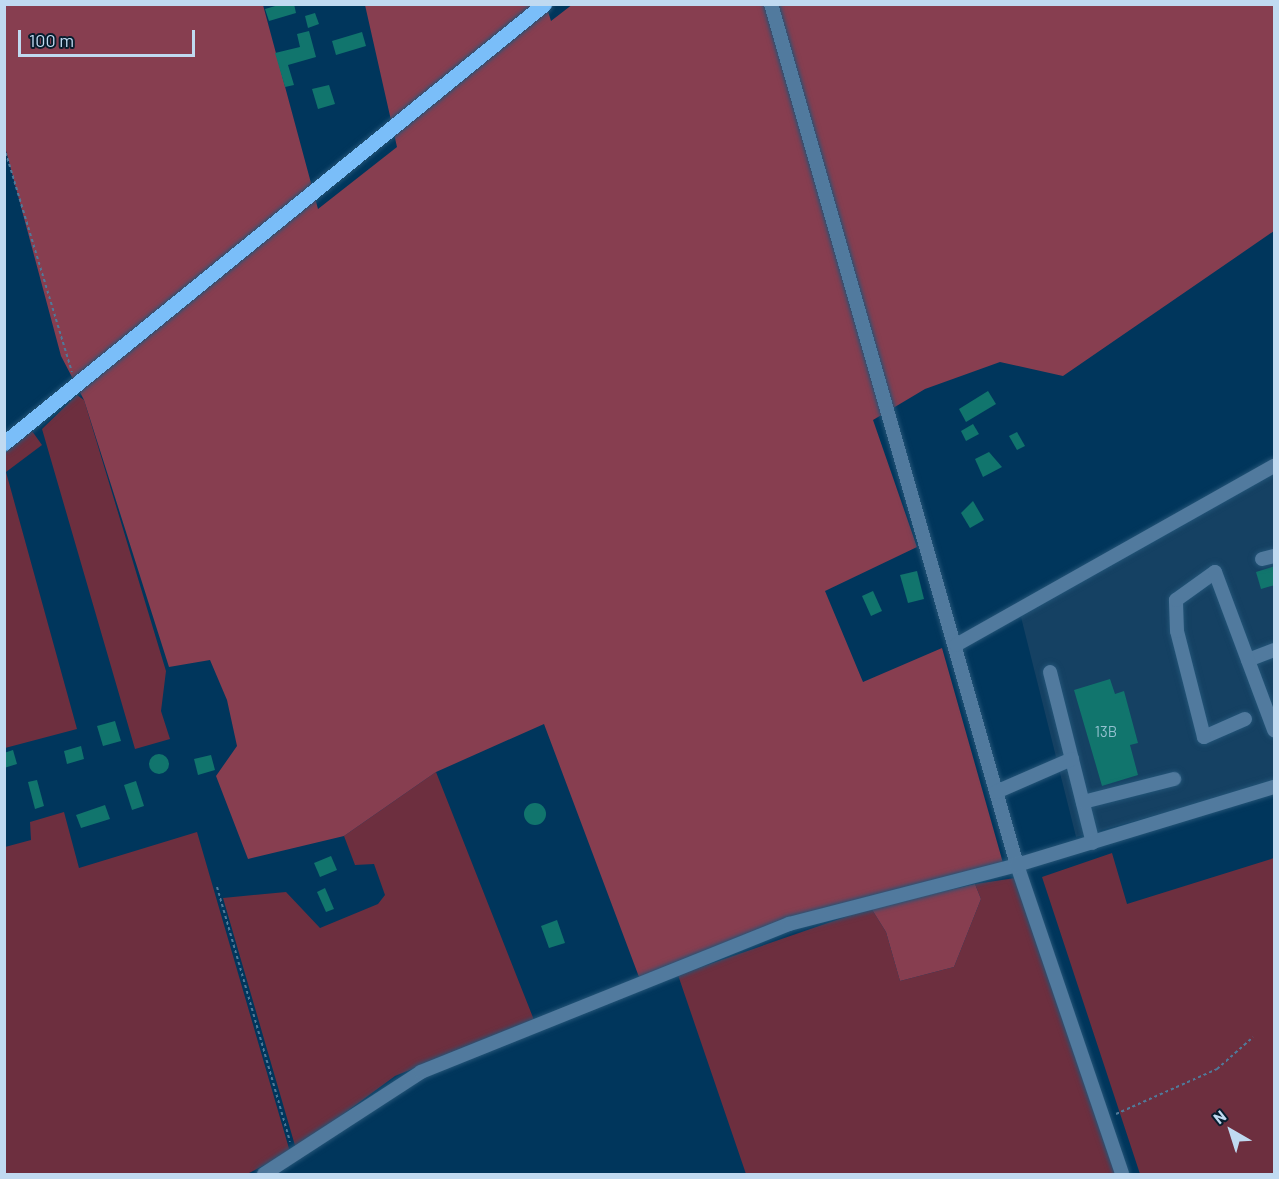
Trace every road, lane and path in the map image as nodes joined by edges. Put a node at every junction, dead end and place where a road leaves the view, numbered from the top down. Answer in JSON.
{"nodes":[{"id":1,"x":544,"y":4,"type":"edge"},
{"id":2,"x":771,"y":4,"type":"edge"},
{"id":3,"x":4,"y":147,"type":"edge"},
{"id":4,"x":79,"y":382,"type":"junction"},
{"id":5,"x":4,"y":443,"type":"edge"},
{"id":6,"x":1275,"y":466,"type":"edge"},
{"id":7,"x":956,"y":645,"type":"junction"},
{"id":8,"x":1275,"y":650,"type":"edge"},
{"id":9,"x":1248,"y":660,"type":"junction"},
{"id":10,"x":1050,"y":672,"type":"dead end"},
{"id":11,"x":1245,"y":719,"type":"dead end"},
{"id":12,"x":1275,"y":730,"type":"edge"},
{"id":13,"x":1072,"y":759,"type":"junction"},
{"id":14,"x":1174,"y":779,"type":"dead end"},
{"id":15,"x":1275,"y":787,"type":"edge"},
{"id":16,"x":996,"y":792,"type":"junction"},
{"id":17,"x":1083,"y":802,"type":"junction"},
{"id":18,"x":1093,"y":843,"type":"junction"},
{"id":19,"x":1017,"y":865,"type":"junction"},
{"id":20,"x":218,"y":887,"type":"dead end"},
{"id":21,"x":1253,"y":1037,"type":"dead end"},
{"id":22,"x":1104,"y":1119,"type":"junction"},
{"id":23,"x":294,"y":1156,"type":"junction"},
{"id":24,"x":264,"y":1174,"type":"edge"},
{"id":25,"x":1122,"y":1174,"type":"edge"}],
"edges":[{"from":1,"to":4,"type":"main road"},
{"from":2,"to":7,"type":"street"},
{"from":3,"to":4,"type":"path"},
{"from":4,"to":5,"type":"main road"},
{"from":6,"to":7,"type":"street"},
{"from":7,"to":16,"type":"street"},
{"from":8,"to":9,"type":"street"},
{"from":9,"to":11,"type":"street"},
{"from":9,"to":12,"type":"street"},
{"from":10,"to":13,"type":"street"},
{"from":13,"to":16,"type":"street"},
{"from":13,"to":17,"type":"street"},
{"from":14,"to":17,"type":"street"},
{"from":15,"to":18,"type":"street"},
{"from":16,"to":19,"type":"street"},
{"from":17,"to":18,"type":"street"},
{"from":18,"to":19,"type":"street"},
{"from":19,"to":22,"type":"street"},
{"from":19,"to":23,"type":"street"},
{"from":20,"to":23,"type":"path"},
{"from":21,"to":22,"type":"path"},
{"from":22,"to":25,"type":"street"},
{"from":23,"to":24,"type":"street"}]}
